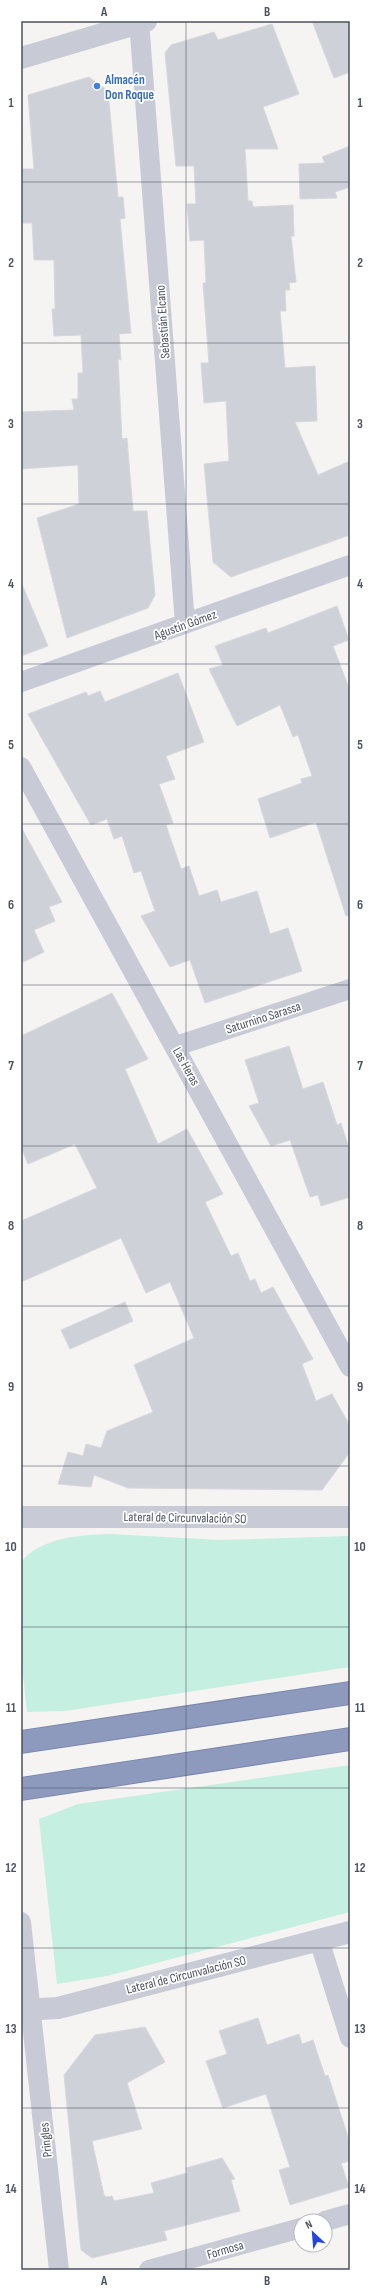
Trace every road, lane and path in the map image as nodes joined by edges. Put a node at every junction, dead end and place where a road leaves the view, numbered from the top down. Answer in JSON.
{"nodes":[{"id":1,"x":141,"y":22,"type":"edge"},
{"id":2,"x":21,"y":58,"type":"edge"},
{"id":3,"x":350,"y":565,"type":"edge"},
{"id":4,"x":186,"y":624,"type":"junction"},
{"id":5,"x":21,"y":682,"type":"edge"},
{"id":6,"x":21,"y":767,"type":"edge"},
{"id":7,"x":350,"y":989,"type":"edge"},
{"id":8,"x":176,"y":1046,"type":"junction"},
{"id":9,"x":350,"y":1367,"type":"edge"},
{"id":10,"x":21,"y":1517,"type":"edge"},
{"id":11,"x":350,"y":1517,"type":"edge"},
{"id":12,"x":350,"y":1693,"type":"edge"},
{"id":13,"x":350,"y":1739,"type":"edge"},
{"id":14,"x":21,"y":1742,"type":"edge"},
{"id":15,"x":21,"y":1789,"type":"edge"},
{"id":16,"x":21,"y":1922,"type":"edge"},
{"id":17,"x":350,"y":1932,"type":"edge"},
{"id":18,"x":319,"y":1940,"type":"junction"},
{"id":19,"x":26,"y":2010,"type":"edge"},
{"id":20,"x":350,"y":2038,"type":"edge"},
{"id":21,"x":350,"y":2214,"type":"edge"},
{"id":22,"x":333,"y":2219,"type":"edge"},
{"id":23,"x":293,"y":2230,"type":"edge"},
{"id":24,"x":59,"y":2270,"type":"edge"},
{"id":25,"x":149,"y":2270,"type":"edge"}],
"edges":[{"from":1,"to":2,"type":"street"},
{"from":1,"to":4,"type":"street","name":"Sebastián Elcano"},
{"from":3,"to":4,"type":"street","name":"Agustín Gómez"},
{"from":4,"to":5,"type":"street","name":"Agustín Gómez"},
{"from":6,"to":8,"type":"street","name":"Las Heras"},
{"from":7,"to":8,"type":"street","name":"Saturnino Sarassa"},
{"from":8,"to":9,"type":"street","name":"Las Heras"},
{"from":10,"to":11,"type":"street","name":"Lateral de Circunvalación SO"},
{"from":12,"to":14,"type":"highway"},
{"from":13,"to":15,"type":"highway"},
{"from":16,"to":19,"type":"street","name":"Pringles"},
{"from":17,"to":18,"type":"street","name":"Lateral de Circunvalación SO"},
{"from":18,"to":19,"type":"street","name":"Lateral de Circunvalación SO"},
{"from":18,"to":20,"type":"street"},
{"from":19,"to":24,"type":"street","name":"Pringles"},
{"from":21,"to":22,"type":"street"},
{"from":23,"to":25,"type":"street","name":"Formosa"}]}
